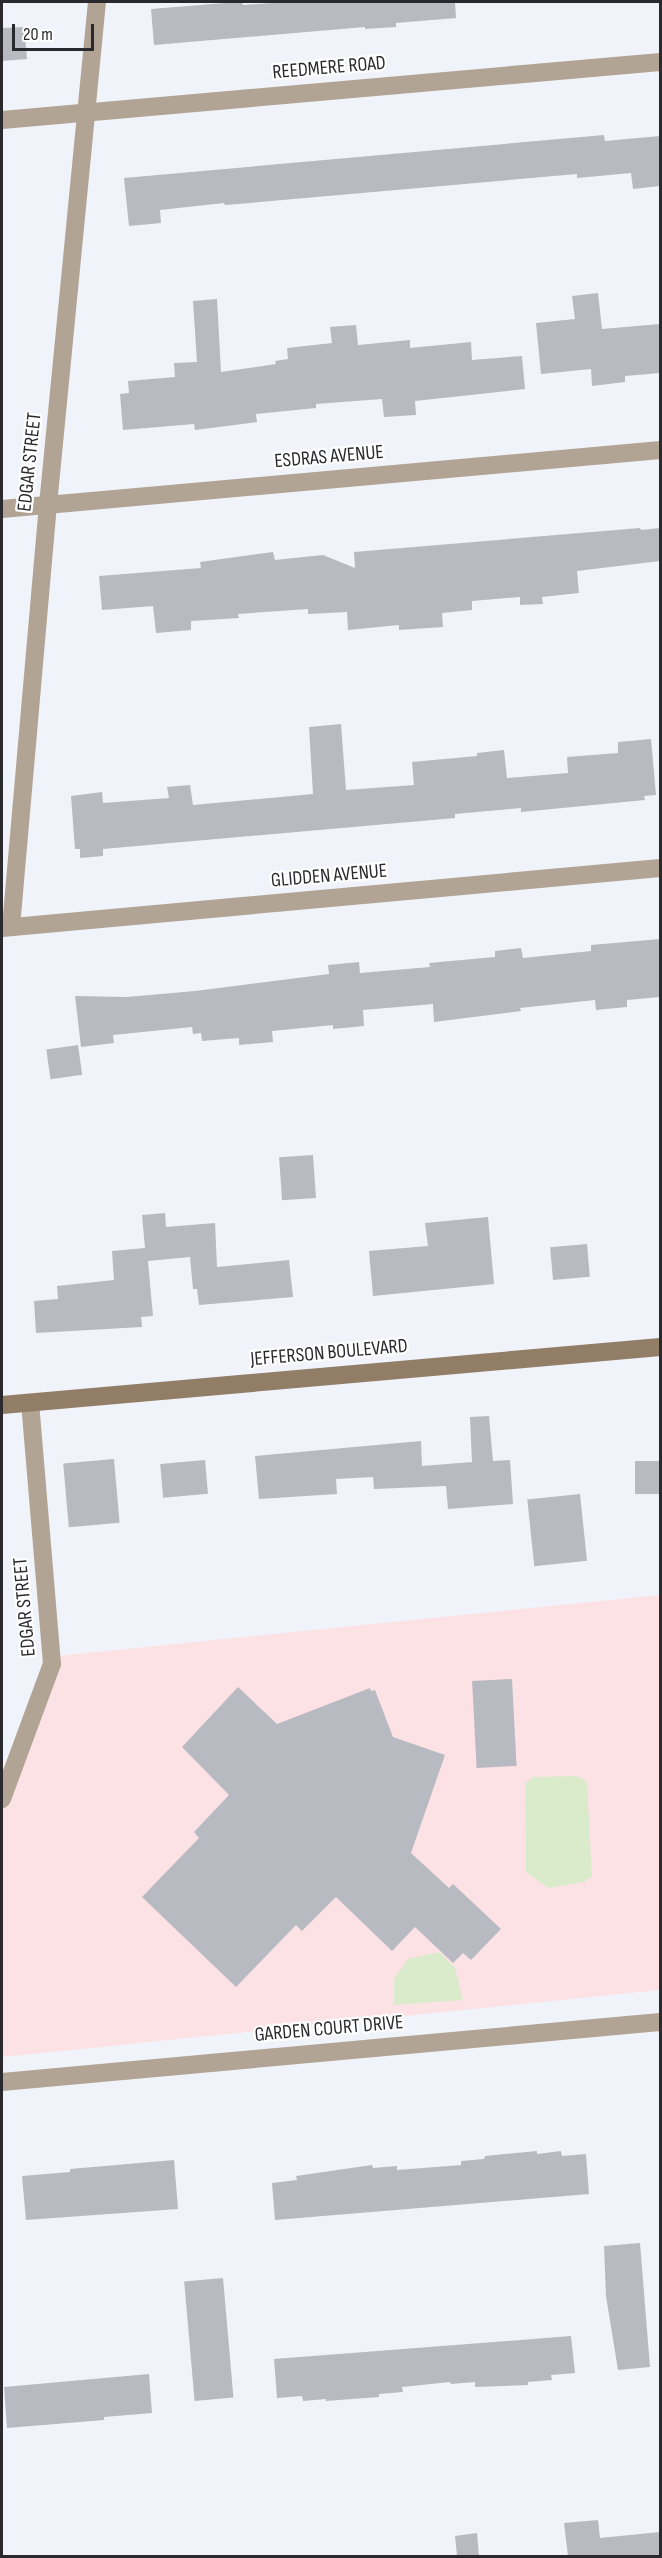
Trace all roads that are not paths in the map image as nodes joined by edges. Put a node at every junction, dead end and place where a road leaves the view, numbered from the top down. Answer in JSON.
{"nodes":[{"id":1,"x":98,"y":2,"type":"edge"},
{"id":2,"x":660,"y":62,"type":"edge"},
{"id":3,"x":88,"y":112,"type":"junction"},
{"id":4,"x":2,"y":120,"type":"edge"},
{"id":5,"x":660,"y":450,"type":"edge"},
{"id":6,"x":48,"y":505,"type":"junction"},
{"id":7,"x":2,"y":509,"type":"edge"},
{"id":8,"x":660,"y":868,"type":"edge"},
{"id":9,"x":6,"y":928,"type":"edge"},
{"id":10,"x":660,"y":1347,"type":"edge"},
{"id":11,"x":30,"y":1403,"type":"junction"},
{"id":12,"x":2,"y":1406,"type":"edge"},
{"id":13,"x":2,"y":1799,"type":"edge"},
{"id":14,"x":660,"y":2022,"type":"edge"},
{"id":15,"x":2,"y":2082,"type":"edge"}],
"edges":[{"from":1,"to":3,"type":"street","name":"EDGAR STREET"},
{"from":2,"to":3,"type":"street","name":"REEDMERE ROAD"},
{"from":3,"to":4,"type":"street","name":"REEDMERE ROAD"},
{"from":3,"to":6,"type":"street","name":"EDGAR STREET"},
{"from":5,"to":6,"type":"street","name":"ESDRAS AVENUE"},
{"from":6,"to":7,"type":"street","name":"ESDRAS AVENUE"},
{"from":6,"to":9,"type":"street","name":"EDGAR STREET"},
{"from":8,"to":9,"type":"street","name":"GLIDDEN AVENUE"},
{"from":10,"to":11,"type":"street","name":"JEFFERSON BOULEVARD"},
{"from":11,"to":12,"type":"street","name":"JEFFERSON BOULEVARD"},
{"from":11,"to":13,"type":"street","name":"EDGAR STREET"},
{"from":14,"to":15,"type":"street","name":"GARDEN COURT DRIVE"}]}
